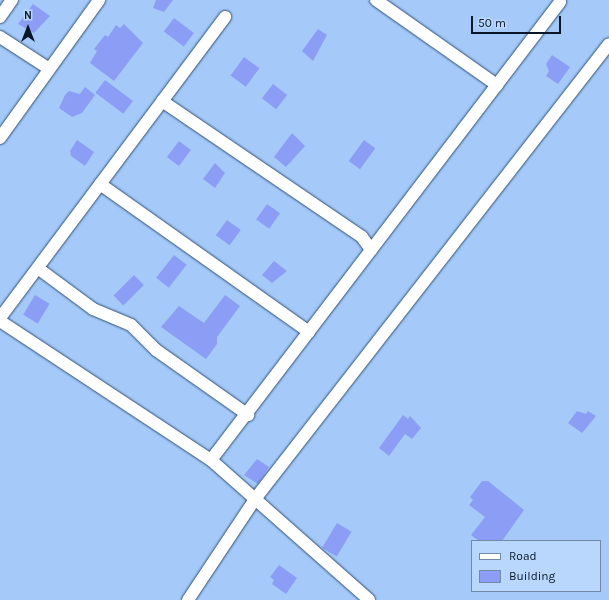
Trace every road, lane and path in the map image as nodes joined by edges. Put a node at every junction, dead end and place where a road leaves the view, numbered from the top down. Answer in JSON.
{"nodes":[{"id":1,"x":12,"y":0,"type":"edge"},
{"id":2,"x":99,"y":0,"type":"edge"},
{"id":3,"x":376,"y":0,"type":"edge"},
{"id":4,"x":560,"y":2,"type":"dead end"},
{"id":5,"x":0,"y":17,"type":"edge"},
{"id":6,"x":226,"y":17,"type":"dead end"},
{"id":7,"x":0,"y":37,"type":"edge"},
{"id":8,"x":609,"y":44,"type":"edge"},
{"id":9,"x":48,"y":68,"type":"junction"},
{"id":10,"x":497,"y":85,"type":"junction"},
{"id":11,"x":162,"y":101,"type":"junction"},
{"id":12,"x":0,"y":138,"type":"edge"},
{"id":13,"x":100,"y":184,"type":"junction"},
{"id":14,"x":371,"y":250,"type":"junction"},
{"id":15,"x":39,"y":269,"type":"junction"},
{"id":16,"x":0,"y":318,"type":"edge"},
{"id":17,"x":0,"y":321,"type":"edge"},
{"id":18,"x":309,"y":332,"type":"junction"},
{"id":19,"x":248,"y":415,"type":"junction"},
{"id":20,"x":211,"y":460,"type":"junction"},
{"id":21,"x":255,"y":499,"type":"junction"},
{"id":22,"x":188,"y":600,"type":"edge"},
{"id":23,"x":369,"y":600,"type":"edge"}],
"edges":[{"from":1,"to":5,"type":"street"},
{"from":2,"to":9,"type":"street"},
{"from":3,"to":10,"type":"street"},
{"from":4,"to":10,"type":"street"},
{"from":6,"to":11,"type":"street"},
{"from":7,"to":9,"type":"street"},
{"from":8,"to":21,"type":"street"},
{"from":9,"to":12,"type":"street"},
{"from":10,"to":14,"type":"street"},
{"from":11,"to":13,"type":"street"},
{"from":11,"to":14,"type":"street"},
{"from":13,"to":15,"type":"street"},
{"from":13,"to":18,"type":"street"},
{"from":14,"to":18,"type":"street"},
{"from":15,"to":16,"type":"street"},
{"from":15,"to":19,"type":"street"},
{"from":17,"to":20,"type":"street"},
{"from":18,"to":19,"type":"street"},
{"from":19,"to":20,"type":"street"},
{"from":20,"to":21,"type":"street"},
{"from":21,"to":22,"type":"street"},
{"from":21,"to":23,"type":"street"}]}
